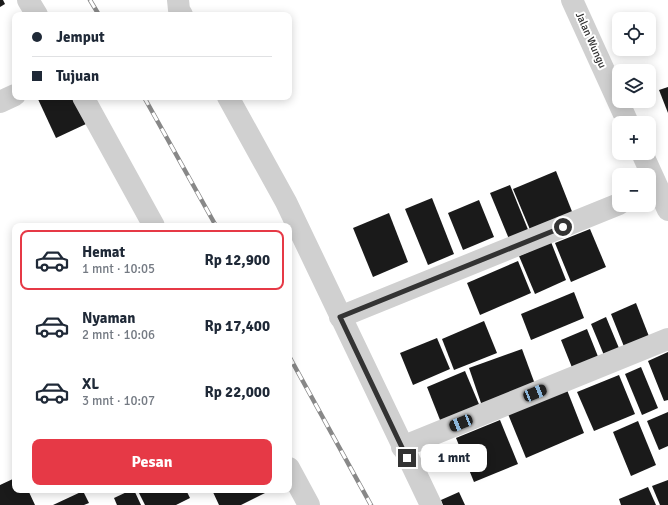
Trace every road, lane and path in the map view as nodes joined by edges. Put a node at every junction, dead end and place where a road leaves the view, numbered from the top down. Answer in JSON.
{"nodes":[{"id":1,"x":28,"y":0,"type":"edge"},
{"id":2,"x":178,"y":0,"type":"edge"},
{"id":3,"x":572,"y":0,"type":"edge"},
{"id":4,"x":35,"y":12,"type":"edge"},
{"id":5,"x":180,"y":12,"type":"edge"},
{"id":6,"x":12,"y":96,"type":"edge"},
{"id":7,"x":85,"y":100,"type":"edge"},
{"id":8,"x":230,"y":100,"type":"edge"},
{"id":9,"x":0,"y":102,"type":"edge"},
{"id":10,"x":625,"y":116,"type":"edge"},
{"id":11,"x":645,"y":160,"type":"edge"},
{"id":12,"x":658,"y":188,"type":"edge"},
{"id":13,"x":612,"y":207,"type":"edge"},
{"id":14,"x":668,"y":210,"type":"edge"},
{"id":15,"x":152,"y":223,"type":"edge"},
{"id":16,"x":340,"y":317,"type":"junction"},
{"id":17,"x":668,"y":339,"type":"edge"},
{"id":18,"x":402,"y":447,"type":"junction"},
{"id":19,"x":292,"y":474,"type":"edge"},
{"id":20,"x":309,"y":505,"type":"edge"},
{"id":21,"x":431,"y":505,"type":"edge"}],
"edges":[{"from":1,"to":4,"type":"street"},
{"from":2,"to":5,"type":"street"},
{"from":3,"to":10,"type":"street","name":"Jalan Wungu"},
{"from":6,"to":9,"type":"street"},
{"from":7,"to":15,"type":"street"},
{"from":8,"to":16,"type":"street"},
{"from":11,"to":12,"type":"street"},
{"from":12,"to":14,"type":"street"},
{"from":13,"to":16,"type":"street"},
{"from":16,"to":18,"type":"street"},
{"from":17,"to":18,"type":"street"},
{"from":18,"to":21,"type":"street"},
{"from":19,"to":20,"type":"street"}]}
